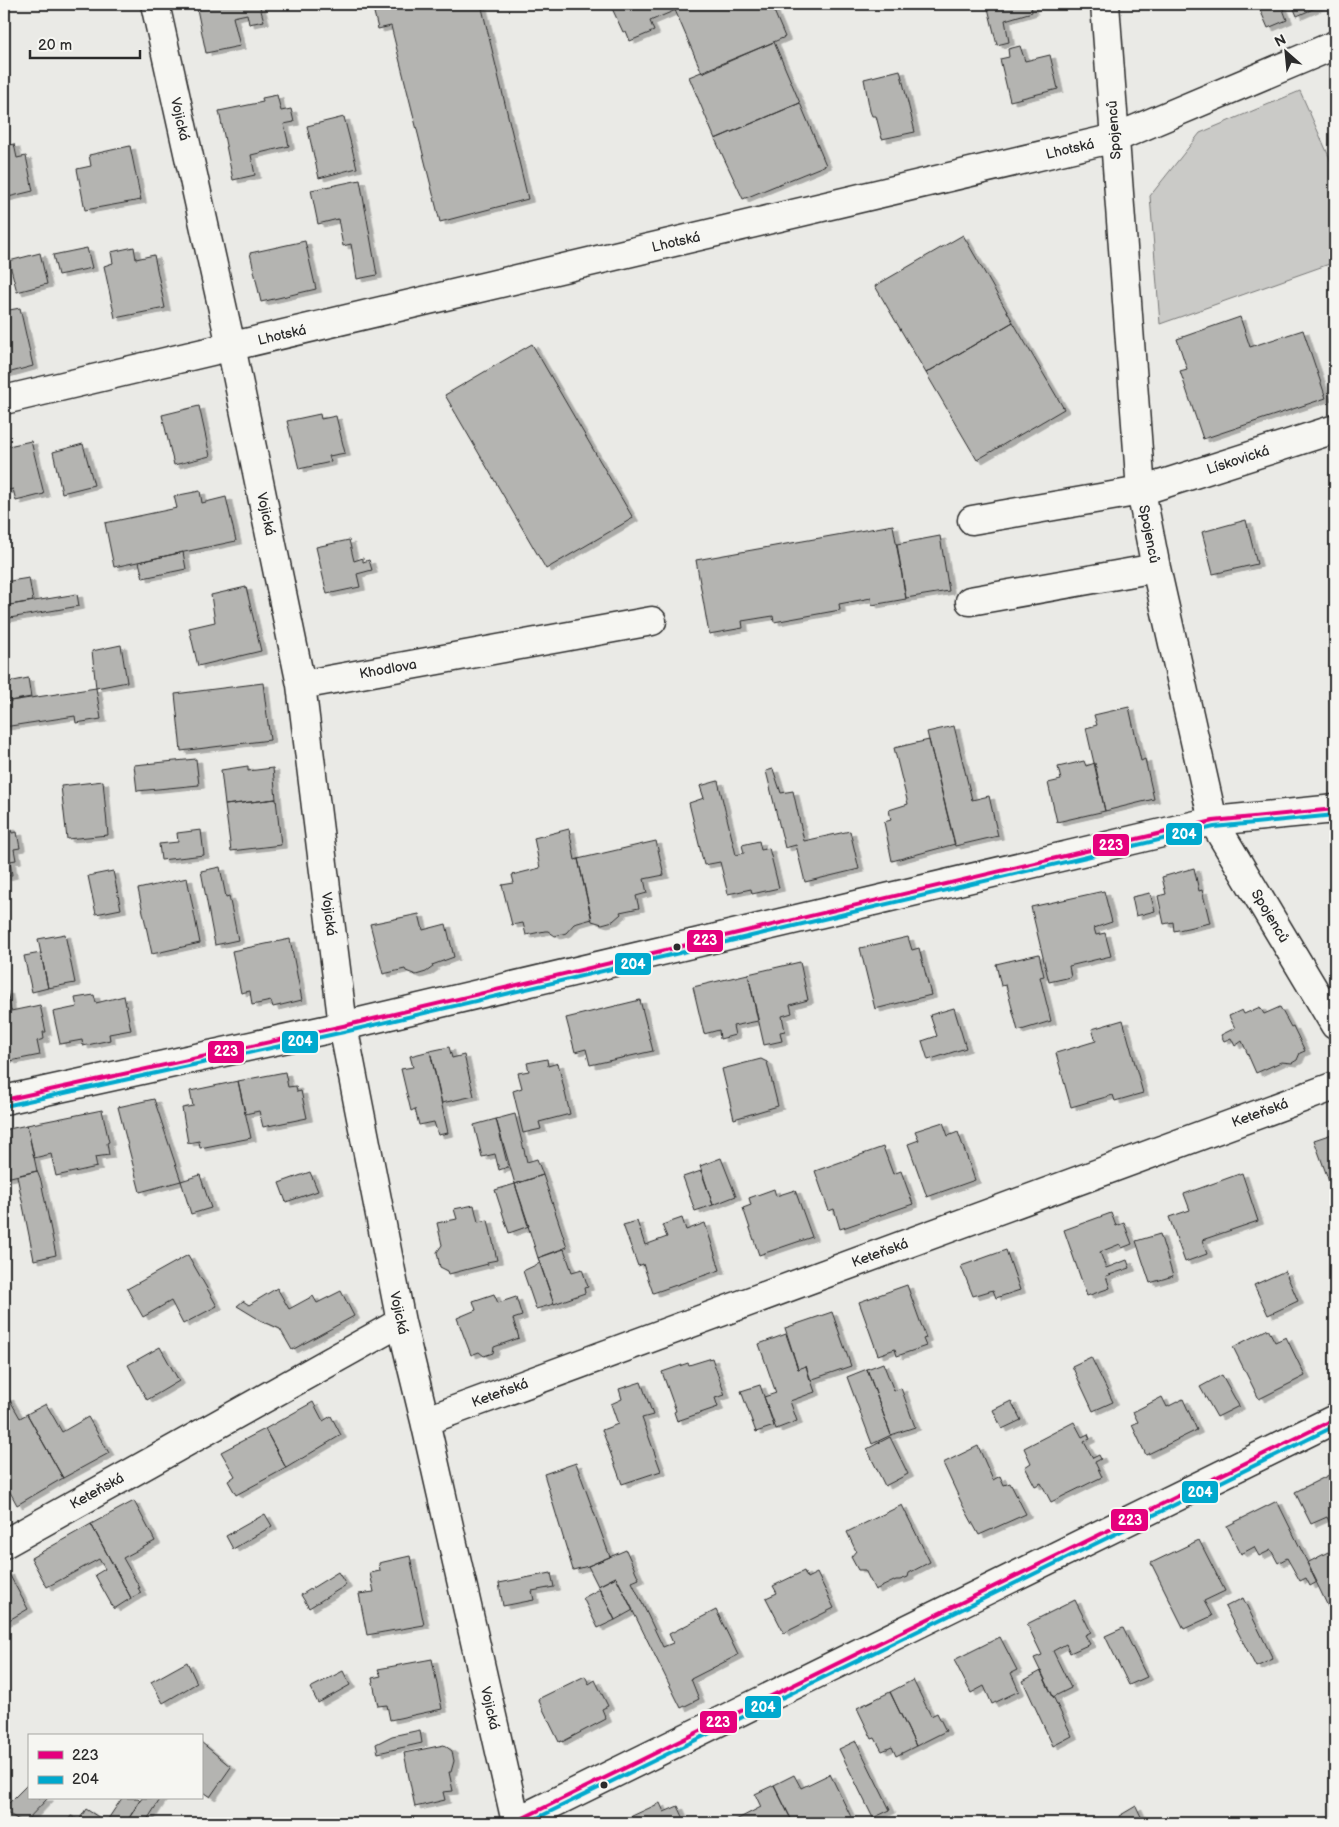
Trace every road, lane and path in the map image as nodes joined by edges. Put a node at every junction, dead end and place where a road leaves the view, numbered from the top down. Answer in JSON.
{"nodes":[{"id":1,"x":155,"y":4,"type":"edge"},
{"id":2,"x":1105,"y":4,"type":"edge"},
{"id":3,"x":1335,"y":45,"type":"edge"},
{"id":4,"x":1115,"y":138,"type":"junction"},
{"id":5,"x":231,"y":346,"type":"junction"},
{"id":6,"x":4,"y":400,"type":"edge"},
{"id":7,"x":1335,"y":429,"type":"edge"},
{"id":8,"x":1141,"y":492,"type":"junction"},
{"id":9,"x":972,"y":520,"type":"dead end"},
{"id":10,"x":1156,"y":568,"type":"junction"},
{"id":11,"x":970,"y":602,"type":"dead end"},
{"id":12,"x":652,"y":620,"type":"dead end"},
{"id":13,"x":301,"y":685,"type":"junction"},
{"id":14,"x":1335,"y":808,"type":"edge"},
{"id":15,"x":1213,"y":821,"type":"junction"},
{"id":16,"x":1335,"y":1025,"type":"edge"},
{"id":17,"x":343,"y":1026,"type":"junction"},
{"id":18,"x":1335,"y":1086,"type":"edge"},
{"id":19,"x":4,"y":1100,"type":"edge"},
{"id":20,"x":401,"y":1322,"type":"junction"},
{"id":21,"x":1335,"y":1420,"type":"edge"},
{"id":22,"x":425,"y":1421,"type":"junction"},
{"id":23,"x":4,"y":1544,"type":"edge"},
{"id":24,"x":514,"y":1823,"type":"edge"}],
"edges":[{"from":1,"to":5,"type":"street","name":"Vojická"},
{"from":2,"to":4,"type":"street","name":"Spojenců"},
{"from":3,"to":4,"type":"street","name":"Lhotská"},
{"from":4,"to":5,"type":"street","name":"Lhotská"},
{"from":4,"to":8,"type":"street","name":"Spojenců"},
{"from":5,"to":6,"type":"street","name":"Lhotská"},
{"from":5,"to":13,"type":"street","name":"Vojická"},
{"from":7,"to":8,"type":"street","name":"Lískovická"},
{"from":8,"to":9,"type":"street","name":"Lískovická"},
{"from":8,"to":10,"type":"street","name":"Spojenců"},
{"from":10,"to":11,"type":"street"},
{"from":10,"to":15,"type":"street","name":"Spojenců"},
{"from":12,"to":13,"type":"street","name":"Khodlova"},
{"from":13,"to":17,"type":"street","name":"Vojická"},
{"from":14,"to":15,"type":"street"},
{"from":15,"to":16,"type":"street","name":"Spojenců"},
{"from":15,"to":17,"type":"street"},
{"from":17,"to":19,"type":"street"},
{"from":17,"to":20,"type":"street","name":"Vojická"},
{"from":18,"to":22,"type":"street","name":"Keteňská"},
{"from":20,"to":22,"type":"street","name":"Vojická"},
{"from":20,"to":23,"type":"street","name":"Keteňská"},
{"from":21,"to":24,"type":"street"},
{"from":22,"to":24,"type":"street","name":"Vojická"}]}
